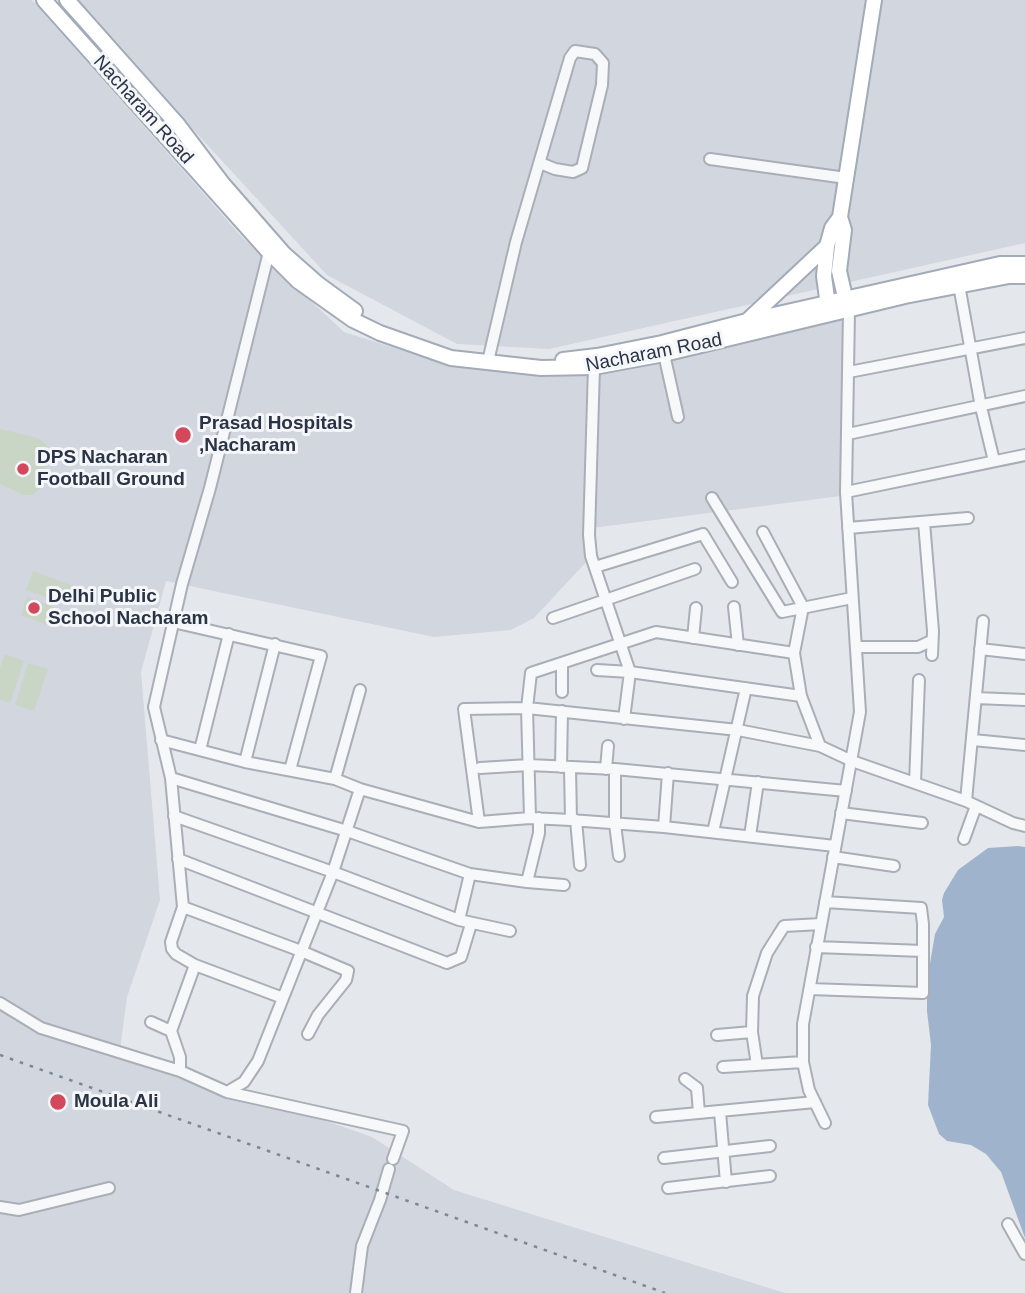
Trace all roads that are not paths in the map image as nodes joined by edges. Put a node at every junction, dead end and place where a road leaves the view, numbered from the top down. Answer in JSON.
{"nodes":[{"id":1,"x":44,"y":0,"type":"edge"},
{"id":2,"x":67,"y":0,"type":"edge"},
{"id":3,"x":874,"y":0,"type":"edge"},
{"id":4,"x":710,"y":159,"type":"dead end"},
{"id":5,"x":540,"y":163,"type":"junction"},
{"id":6,"x":846,"y":178,"type":"junction"},
{"id":7,"x":840,"y":217,"type":"junction"},
{"id":8,"x":827,"y":246,"type":"junction"},
{"id":9,"x":272,"y":248,"type":"junction"},
{"id":10,"x":1025,"y":264,"type":"edge"},
{"id":11,"x":1025,"y":276,"type":"edge"},
{"id":12,"x":959,"y":285,"type":"junction"},
{"id":13,"x":847,"y":305,"type":"junction"},
{"id":14,"x":829,"y":309,"type":"junction"},
{"id":15,"x":747,"y":321,"type":"junction"},
{"id":16,"x":1025,"y":338,"type":"edge"},
{"id":17,"x":971,"y":349,"type":"junction"},
{"id":18,"x":664,"y":354,"type":"junction"},
{"id":19,"x":489,"y":357,"type":"junction"},
{"id":20,"x":594,"y":367,"type":"junction"},
{"id":21,"x":849,"y":372,"type":"junction"},
{"id":22,"x":1025,"y":396,"type":"edge"},
{"id":23,"x":981,"y":407,"type":"junction"},
{"id":24,"x":678,"y":417,"type":"dead end"},
{"id":25,"x":848,"y":434,"type":"junction"},
{"id":26,"x":1025,"y":455,"type":"edge"},
{"id":27,"x":994,"y":461,"type":"junction"},
{"id":28,"x":846,"y":492,"type":"junction"},
{"id":29,"x":712,"y":498,"type":"dead end"},
{"id":30,"x":968,"y":518,"type":"dead end"},
{"id":31,"x":924,"y":522,"type":"junction"},
{"id":32,"x":848,"y":528,"type":"junction"},
{"id":33,"x":762,"y":531,"type":"dead end"},
{"id":34,"x":595,"y":567,"type":"junction"},
{"id":35,"x":695,"y":569,"type":"dead end"},
{"id":36,"x":732,"y":582,"type":"dead end"},
{"id":37,"x":605,"y":598,"type":"junction"},
{"id":38,"x":852,"y":598,"type":"junction"},
{"id":39,"x":734,"y":607,"type":"dead end"},
{"id":40,"x":803,"y":607,"type":"junction"},
{"id":41,"x":696,"y":608,"type":"dead end"},
{"id":42,"x":553,"y":618,"type":"dead end"},
{"id":43,"x":983,"y":621,"type":"dead end"},
{"id":44,"x":173,"y":622,"type":"junction"},
{"id":45,"x":229,"y":634,"type":"junction"},
{"id":46,"x":693,"y":638,"type":"junction"},
{"id":47,"x":931,"y":641,"type":"junction"},
{"id":48,"x":275,"y":644,"type":"junction"},
{"id":49,"x":621,"y":645,"type":"junction"},
{"id":50,"x":738,"y":645,"type":"junction"},
{"id":51,"x":856,"y":648,"type":"junction"},
{"id":52,"x":980,"y":649,"type":"junction"},
{"id":53,"x":794,"y":653,"type":"junction"},
{"id":54,"x":1025,"y":654,"type":"edge"},
{"id":55,"x":932,"y":656,"type":"dead end"},
{"id":56,"x":562,"y":663,"type":"junction"},
{"id":57,"x":597,"y":670,"type":"dead end"},
{"id":58,"x":630,"y":673,"type":"junction"},
{"id":59,"x":919,"y":680,"type":"dead end"},
{"id":60,"x":746,"y":688,"type":"junction"},
{"id":61,"x":360,"y":690,"type":"dead end"},
{"id":62,"x":562,"y":692,"type":"dead end"},
{"id":63,"x":801,"y":696,"type":"junction"},
{"id":64,"x":976,"y":698,"type":"junction"},
{"id":65,"x":1025,"y":700,"type":"edge"},
{"id":66,"x":527,"y":708,"type":"junction"},
{"id":67,"x":562,"y":710,"type":"junction"},
{"id":68,"x":624,"y":719,"type":"junction"},
{"id":69,"x":738,"y":730,"type":"junction"},
{"id":70,"x":161,"y":740,"type":"junction"},
{"id":71,"x":973,"y":740,"type":"junction"},
{"id":72,"x":1025,"y":745,"type":"edge"},
{"id":73,"x":608,"y":746,"type":"dead end"},
{"id":74,"x":820,"y":746,"type":"junction"},
{"id":75,"x":200,"y":750,"type":"junction"},
{"id":76,"x":852,"y":761,"type":"junction"},
{"id":77,"x":245,"y":762,"type":"junction"},
{"id":78,"x":529,"y":765,"type":"junction"},
{"id":79,"x":565,"y":767,"type":"junction"},
{"id":80,"x":480,"y":768,"type":"dead end"},
{"id":81,"x":611,"y":769,"type":"junction"},
{"id":82,"x":290,"y":770,"type":"junction"},
{"id":83,"x":668,"y":773,"type":"junction"},
{"id":84,"x":171,"y":778,"type":"junction"},
{"id":85,"x":335,"y":779,"type":"junction"},
{"id":86,"x":725,"y":780,"type":"junction"},
{"id":87,"x":758,"y":782,"type":"junction"},
{"id":88,"x":915,"y":783,"type":"junction"},
{"id":89,"x":360,"y":789,"type":"junction"},
{"id":90,"x":846,"y":791,"type":"junction"},
{"id":91,"x":971,"y":803,"type":"junction"},
{"id":92,"x":841,"y":813,"type":"junction"},
{"id":93,"x":174,"y":816,"type":"junction"},
{"id":94,"x":535,"y":818,"type":"junction"},
{"id":95,"x":574,"y":820,"type":"junction"},
{"id":96,"x":479,"y":822,"type":"junction"},
{"id":97,"x":922,"y":823,"type":"dead end"},
{"id":98,"x":615,"y":824,"type":"junction"},
{"id":99,"x":1025,"y":826,"type":"edge"},
{"id":100,"x":664,"y":827,"type":"junction"},
{"id":101,"x":347,"y":831,"type":"junction"},
{"id":102,"x":713,"y":832,"type":"junction"},
{"id":103,"x":750,"y":836,"type":"junction"},
{"id":104,"x":964,"y":839,"type":"dead end"},
{"id":105,"x":834,"y":852,"type":"junction"},
{"id":106,"x":619,"y":856,"type":"dead end"},
{"id":107,"x":178,"y":859,"type":"junction"},
{"id":108,"x":580,"y":865,"type":"dead end"},
{"id":109,"x":894,"y":866,"type":"dead end"},
{"id":110,"x":333,"y":872,"type":"junction"},
{"id":111,"x":470,"y":874,"type":"junction"},
{"id":112,"x":527,"y":883,"type":"junction"},
{"id":113,"x":564,"y":885,"type":"dead end"},
{"id":114,"x":825,"y":902,"type":"junction"},
{"id":115,"x":183,"y":907,"type":"junction"},
{"id":116,"x":316,"y":912,"type":"junction"},
{"id":117,"x":458,"y":920,"type":"junction"},
{"id":118,"x":471,"y":924,"type":"junction"},
{"id":119,"x":821,"y":924,"type":"junction"},
{"id":120,"x":510,"y":931,"type":"dead end"},
{"id":121,"x":816,"y":947,"type":"junction"},
{"id":122,"x":302,"y":951,"type":"junction"},
{"id":123,"x":923,"y":951,"type":"junction"},
{"id":124,"x":195,"y":965,"type":"junction"},
{"id":125,"x":810,"y":989,"type":"junction"},
{"id":126,"x":283,"y":999,"type":"junction"},
{"id":127,"x":0,"y":1003,"type":"edge"},
{"id":128,"x":151,"y":1022,"type":"dead end"},
{"id":129,"x":171,"y":1031,"type":"junction"},
{"id":130,"x":752,"y":1032,"type":"junction"},
{"id":131,"x":308,"y":1034,"type":"dead end"},
{"id":132,"x":717,"y":1035,"type":"dead end"},
{"id":133,"x":803,"y":1062,"type":"junction"},
{"id":134,"x":757,"y":1065,"type":"junction"},
{"id":135,"x":723,"y":1067,"type":"dead end"},
{"id":136,"x":180,"y":1071,"type":"junction"},
{"id":137,"x":685,"y":1079,"type":"dead end"},
{"id":138,"x":227,"y":1092,"type":"junction"},
{"id":139,"x":815,"y":1102,"type":"junction"},
{"id":140,"x":720,"y":1112,"type":"junction"},
{"id":141,"x":699,"y":1113,"type":"junction"},
{"id":142,"x":656,"y":1117,"type":"dead end"},
{"id":143,"x":825,"y":1123,"type":"dead end"},
{"id":144,"x":770,"y":1146,"type":"dead end"},
{"id":145,"x":723,"y":1151,"type":"junction"},
{"id":146,"x":664,"y":1158,"type":"dead end"},
{"id":147,"x":769,"y":1176,"type":"dead end"},
{"id":148,"x":726,"y":1182,"type":"junction"},
{"id":149,"x":108,"y":1188,"type":"dead end"},
{"id":150,"x":667,"y":1188,"type":"dead end"},
{"id":151,"x":0,"y":1207,"type":"edge"},
{"id":152,"x":1008,"y":1224,"type":"dead end"},
{"id":153,"x":1025,"y":1254,"type":"edge"},
{"id":154,"x":356,"y":1293,"type":"edge"}],
"edges":[{"from":1,"to":9,"type":"main road","name":"Nacharam Road"},
{"from":2,"to":9,"type":"main road","name":"Nacharam Road"},
{"from":3,"to":6,"type":"main road"},
{"from":4,"to":6,"type":"street"},
{"from":5,"to":5,"type":"street"},
{"from":5,"to":19,"type":"street"},
{"from":6,"to":7,"type":"main road"},
{"from":7,"to":8,"type":"main road"},
{"from":7,"to":13,"type":"main road"},
{"from":8,"to":14,"type":"main road"},
{"from":8,"to":15,"type":"main road"},
{"from":9,"to":19,"type":"main road","name":"Nacharam Road"},
{"from":9,"to":20,"type":"main road","name":"Nacharam Road"},
{"from":9,"to":44,"type":"street"},
{"from":10,"to":13,"type":"main road","name":"Nacharam Road"},
{"from":11,"to":12,"type":"main road","name":"Nacharam Road"},
{"from":12,"to":13,"type":"main road","name":"Nacharam Road"},
{"from":12,"to":17,"type":"street"},
{"from":13,"to":14,"type":"main road","name":"Nacharam Road"},
{"from":13,"to":21,"type":"street"},
{"from":14,"to":15,"type":"main road","name":"Nacharam Road"},
{"from":14,"to":18,"type":"main road","name":"Nacharam Road"},
{"from":15,"to":19,"type":"main road","name":"Nacharam Road"},
{"from":16,"to":17,"type":"street"},
{"from":17,"to":21,"type":"street"},
{"from":17,"to":23,"type":"street"},
{"from":18,"to":20,"type":"main road","name":"Nacharam Road"},
{"from":18,"to":24,"type":"street"},
{"from":20,"to":34,"type":"street"},
{"from":21,"to":25,"type":"street"},
{"from":22,"to":23,"type":"street"},
{"from":23,"to":25,"type":"street"},
{"from":23,"to":27,"type":"street"},
{"from":25,"to":28,"type":"street"},
{"from":26,"to":27,"type":"street"},
{"from":27,"to":28,"type":"street"},
{"from":28,"to":32,"type":"street"},
{"from":29,"to":40,"type":"street"},
{"from":30,"to":31,"type":"street"},
{"from":31,"to":32,"type":"street"},
{"from":31,"to":47,"type":"street"},
{"from":32,"to":38,"type":"street"},
{"from":33,"to":40,"type":"street"},
{"from":34,"to":36,"type":"street"},
{"from":34,"to":37,"type":"street"},
{"from":35,"to":37,"type":"street"},
{"from":37,"to":42,"type":"street"},
{"from":37,"to":49,"type":"street"},
{"from":38,"to":40,"type":"street"},
{"from":38,"to":51,"type":"street"},
{"from":39,"to":50,"type":"street"},
{"from":40,"to":53,"type":"street"},
{"from":41,"to":46,"type":"street"},
{"from":43,"to":52,"type":"street"},
{"from":44,"to":45,"type":"street"},
{"from":44,"to":70,"type":"street"},
{"from":45,"to":48,"type":"street"},
{"from":45,"to":75,"type":"street"},
{"from":46,"to":49,"type":"street"},
{"from":46,"to":50,"type":"street"},
{"from":47,"to":51,"type":"street"},
{"from":47,"to":55,"type":"street"},
{"from":48,"to":77,"type":"street"},
{"from":48,"to":82,"type":"street"},
{"from":49,"to":56,"type":"street"},
{"from":49,"to":58,"type":"street"},
{"from":50,"to":53,"type":"street"},
{"from":51,"to":76,"type":"street"},
{"from":52,"to":54,"type":"street"},
{"from":52,"to":64,"type":"street"},
{"from":53,"to":63,"type":"street"},
{"from":56,"to":62,"type":"street"},
{"from":56,"to":66,"type":"street"},
{"from":57,"to":58,"type":"street"},
{"from":58,"to":60,"type":"street"},
{"from":58,"to":68,"type":"street"},
{"from":59,"to":88,"type":"street"},
{"from":60,"to":63,"type":"street"},
{"from":60,"to":69,"type":"street"},
{"from":61,"to":85,"type":"street"},
{"from":63,"to":74,"type":"street"},
{"from":64,"to":65,"type":"street"},
{"from":64,"to":71,"type":"street"},
{"from":66,"to":67,"type":"street"},
{"from":66,"to":78,"type":"street"},
{"from":66,"to":96,"type":"street"},
{"from":67,"to":68,"type":"street"},
{"from":67,"to":79,"type":"street"},
{"from":68,"to":69,"type":"street"},
{"from":69,"to":74,"type":"street"},
{"from":69,"to":86,"type":"street"},
{"from":70,"to":75,"type":"street"},
{"from":70,"to":84,"type":"street"},
{"from":71,"to":72,"type":"street"},
{"from":71,"to":91,"type":"street"},
{"from":73,"to":81,"type":"street"},
{"from":74,"to":76,"type":"street"},
{"from":75,"to":77,"type":"street"},
{"from":76,"to":88,"type":"street"},
{"from":76,"to":90,"type":"street"},
{"from":77,"to":82,"type":"street"},
{"from":78,"to":79,"type":"street"},
{"from":78,"to":80,"type":"street"},
{"from":78,"to":94,"type":"street"},
{"from":79,"to":81,"type":"street"},
{"from":79,"to":95,"type":"street"},
{"from":81,"to":83,"type":"street"},
{"from":81,"to":98,"type":"street"},
{"from":82,"to":85,"type":"street"},
{"from":83,"to":86,"type":"street"},
{"from":83,"to":100,"type":"street"},
{"from":84,"to":93,"type":"street"},
{"from":84,"to":101,"type":"street"},
{"from":85,"to":89,"type":"street"},
{"from":86,"to":87,"type":"street"},
{"from":86,"to":102,"type":"street"},
{"from":87,"to":90,"type":"street"},
{"from":87,"to":103,"type":"street"},
{"from":88,"to":91,"type":"street"},
{"from":89,"to":96,"type":"street"},
{"from":89,"to":101,"type":"street"},
{"from":90,"to":92,"type":"street"},
{"from":91,"to":99,"type":"street"},
{"from":91,"to":104,"type":"street"},
{"from":92,"to":97,"type":"street"},
{"from":92,"to":105,"type":"street"},
{"from":93,"to":107,"type":"street"},
{"from":93,"to":110,"type":"street"},
{"from":94,"to":95,"type":"street"},
{"from":94,"to":96,"type":"street"},
{"from":94,"to":112,"type":"street"},
{"from":95,"to":98,"type":"street"},
{"from":95,"to":108,"type":"street"},
{"from":98,"to":100,"type":"street"},
{"from":98,"to":106,"type":"street"},
{"from":100,"to":102,"type":"street"},
{"from":101,"to":110,"type":"street"},
{"from":101,"to":111,"type":"street"},
{"from":102,"to":103,"type":"street"},
{"from":103,"to":105,"type":"street"},
{"from":105,"to":109,"type":"street"},
{"from":105,"to":114,"type":"street"},
{"from":107,"to":115,"type":"street"},
{"from":107,"to":116,"type":"street"},
{"from":110,"to":116,"type":"street"},
{"from":110,"to":117,"type":"street"},
{"from":111,"to":112,"type":"street"},
{"from":111,"to":117,"type":"street"},
{"from":112,"to":113,"type":"street"},
{"from":114,"to":119,"type":"street"},
{"from":114,"to":123,"type":"street"},
{"from":115,"to":122,"type":"street"},
{"from":115,"to":124,"type":"street"},
{"from":116,"to":118,"type":"street"},
{"from":116,"to":122,"type":"street"},
{"from":117,"to":118,"type":"street"},
{"from":118,"to":120,"type":"street"},
{"from":119,"to":121,"type":"street"},
{"from":119,"to":130,"type":"street"},
{"from":121,"to":123,"type":"street"},
{"from":121,"to":125,"type":"street"},
{"from":122,"to":126,"type":"street"},
{"from":122,"to":131,"type":"street"},
{"from":123,"to":125,"type":"street"},
{"from":124,"to":126,"type":"street"},
{"from":124,"to":129,"type":"street"},
{"from":125,"to":133,"type":"street"},
{"from":126,"to":138,"type":"street"},
{"from":127,"to":136,"type":"street"},
{"from":128,"to":129,"type":"street"},
{"from":129,"to":136,"type":"street"},
{"from":130,"to":132,"type":"street"},
{"from":130,"to":134,"type":"street"},
{"from":133,"to":134,"type":"street"},
{"from":133,"to":139,"type":"street"},
{"from":134,"to":135,"type":"street"},
{"from":136,"to":138,"type":"street"},
{"from":137,"to":141,"type":"street"},
{"from":138,"to":154,"type":"street"},
{"from":139,"to":140,"type":"street"},
{"from":139,"to":143,"type":"street"},
{"from":140,"to":141,"type":"street"},
{"from":140,"to":145,"type":"street"},
{"from":141,"to":142,"type":"street"},
{"from":144,"to":145,"type":"street"},
{"from":145,"to":146,"type":"street"},
{"from":145,"to":148,"type":"street"},
{"from":147,"to":148,"type":"street"},
{"from":148,"to":150,"type":"street"},
{"from":149,"to":151,"type":"street"},
{"from":152,"to":153,"type":"street"}]}
